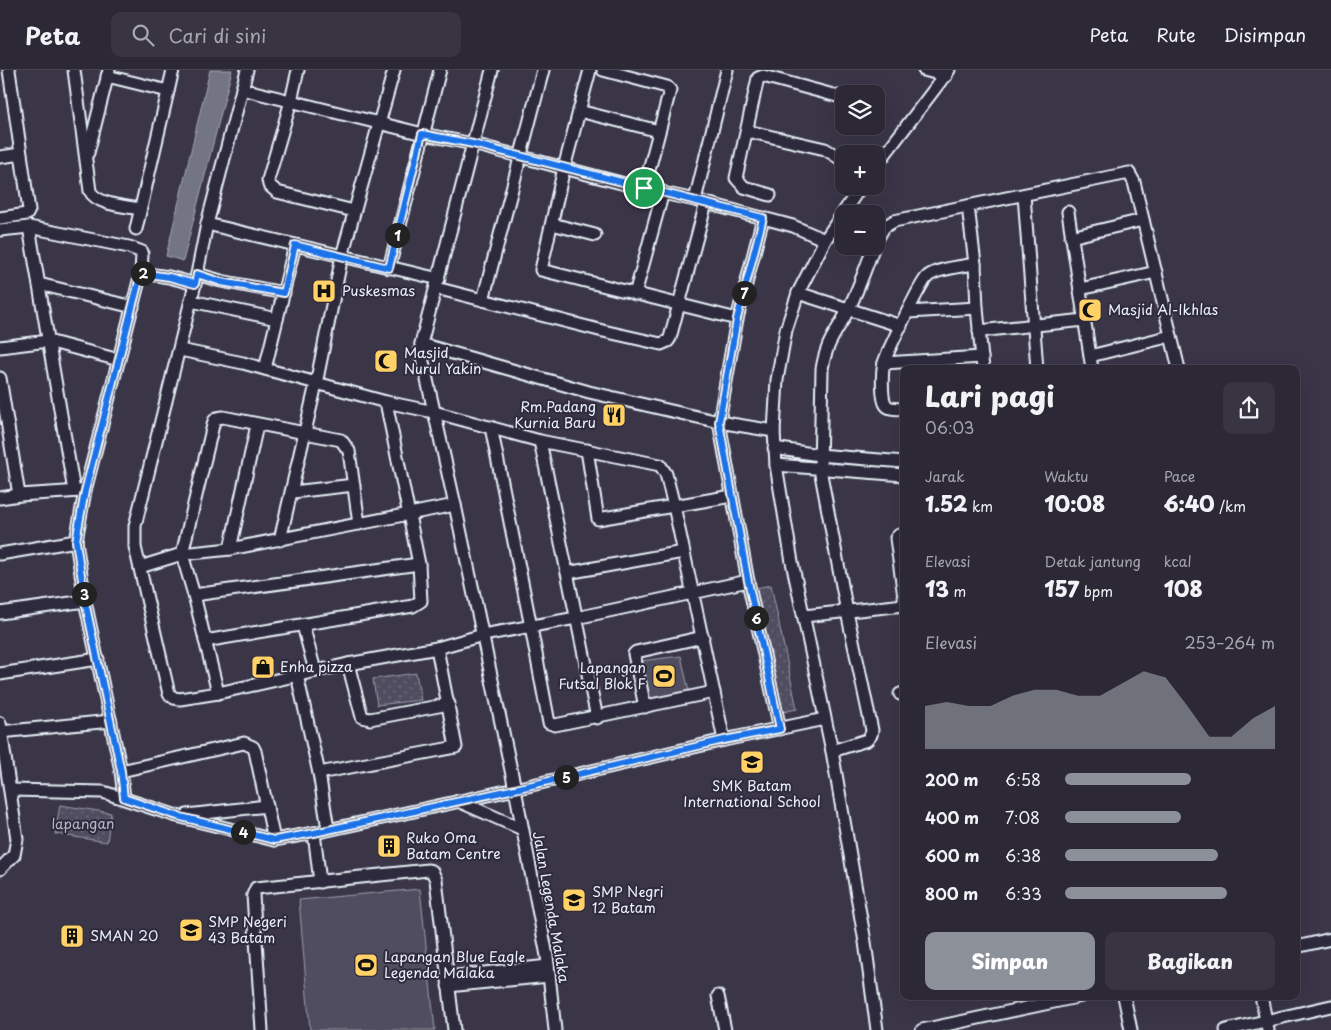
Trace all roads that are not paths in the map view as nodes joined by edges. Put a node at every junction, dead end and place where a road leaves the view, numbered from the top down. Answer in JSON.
{"nodes":[{"id":1,"x":9,"y":70,"type":"edge"},
{"id":2,"x":74,"y":70,"type":"edge"},
{"id":3,"x":172,"y":70,"type":"edge"},
{"id":4,"x":247,"y":70,"type":"edge"},
{"id":5,"x":298,"y":70,"type":"edge"},
{"id":6,"x":394,"y":70,"type":"edge"},
{"id":7,"x":440,"y":70,"type":"edge"},
{"id":8,"x":492,"y":70,"type":"edge"},
{"id":9,"x":543,"y":70,"type":"edge"},
{"id":10,"x":590,"y":70,"type":"edge"},
{"id":11,"x":603,"y":70,"type":"edge"},
{"id":12,"x":727,"y":70,"type":"edge"},
{"id":13,"x":924,"y":70,"type":"edge"},
{"id":14,"x":108,"y":73,"type":"edge"},
{"id":15,"x":948,"y":73,"type":"edge"},
{"id":16,"x":6,"y":89,"type":"edge"},
{"id":17,"x":242,"y":89,"type":"junction"},
{"id":18,"x":168,"y":91,"type":"junction"},
{"id":19,"x":835,"y":95,"type":"edge"},
{"id":20,"x":291,"y":102,"type":"junction"},
{"id":21,"x":579,"y":112,"type":"junction"},
{"id":22,"x":380,"y":123,"type":"junction"},
{"id":23,"x":659,"y":131,"type":"junction"},
{"id":24,"x":747,"y":131,"type":"junction"},
{"id":25,"x":422,"y":134,"type":"junction"},
{"id":26,"x":473,"y":144,"type":"junction"},
{"id":27,"x":21,"y":154,"type":"junction"},
{"id":28,"x":885,"y":154,"type":"edge"},
{"id":29,"x":835,"y":155,"type":"edge"},
{"id":30,"x":521,"y":156,"type":"junction"},
{"id":31,"x":0,"y":157,"type":"edge"},
{"id":32,"x":87,"y":161,"type":"junction"},
{"id":33,"x":564,"y":168,"type":"junction"},
{"id":34,"x":644,"y":188,"type":"junction"},
{"id":35,"x":663,"y":192,"type":"junction"},
{"id":36,"x":770,"y":195,"type":"dead end"},
{"id":37,"x":856,"y":195,"type":"edge"},
{"id":38,"x":1024,"y":195,"type":"junction"},
{"id":39,"x":700,"y":201,"type":"junction"},
{"id":40,"x":968,"y":206,"type":"junction"},
{"id":41,"x":140,"y":209,"type":"junction"},
{"id":42,"x":354,"y":211,"type":"junction"},
{"id":43,"x":1068,"y":212,"type":"dead end"},
{"id":44,"x":0,"y":218,"type":"edge"},
{"id":45,"x":763,"y":218,"type":"junction"},
{"id":46,"x":1143,"y":220,"type":"junction"},
{"id":47,"x":207,"y":224,"type":"junction"},
{"id":48,"x":552,"y":224,"type":"junction"},
{"id":49,"x":885,"y":226,"type":"edge"},
{"id":50,"x":29,"y":227,"type":"junction"},
{"id":51,"x":136,"y":229,"type":"dead end"},
{"id":52,"x":0,"y":230,"type":"edge"},
{"id":53,"x":595,"y":235,"type":"dead end"},
{"id":54,"x":1071,"y":237,"type":"junction"},
{"id":55,"x":825,"y":240,"type":"junction"},
{"id":56,"x":295,"y":245,"type":"junction"},
{"id":57,"x":870,"y":255,"type":"edge"},
{"id":58,"x":342,"y":256,"type":"junction"},
{"id":59,"x":975,"y":264,"type":"junction"},
{"id":60,"x":389,"y":268,"type":"junction"},
{"id":61,"x":1156,"y":272,"type":"junction"},
{"id":62,"x":141,"y":273,"type":"junction"},
{"id":63,"x":196,"y":279,"type":"junction"},
{"id":64,"x":39,"y":284,"type":"junction"},
{"id":65,"x":437,"y":284,"type":"junction"},
{"id":66,"x":1080,"y":289,"type":"junction"},
{"id":67,"x":284,"y":293,"type":"junction"},
{"id":68,"x":798,"y":293,"type":"junction"},
{"id":69,"x":635,"y":294,"type":"junction"},
{"id":70,"x":483,"y":300,"type":"junction"},
{"id":71,"x":191,"y":301,"type":"junction"},
{"id":72,"x":680,"y":305,"type":"junction"},
{"id":73,"x":133,"y":307,"type":"junction"},
{"id":74,"x":977,"y":308,"type":"junction"},
{"id":75,"x":849,"y":309,"type":"junction"},
{"id":76,"x":908,"y":312,"type":"junction"},
{"id":77,"x":278,"y":319,"type":"junction"},
{"id":78,"x":737,"y":319,"type":"junction"},
{"id":79,"x":1084,"y":320,"type":"junction"},
{"id":80,"x":901,"y":326,"type":"junction"},
{"id":81,"x":1034,"y":326,"type":"junction"},
{"id":82,"x":979,"y":331,"type":"junction"},
{"id":83,"x":1171,"y":336,"type":"junction"},
{"id":84,"x":48,"y":341,"type":"junction"},
{"id":85,"x":421,"y":344,"type":"junction"},
{"id":86,"x":0,"y":347,"type":"edge"},
{"id":87,"x":180,"y":350,"type":"junction"},
{"id":88,"x":1090,"y":356,"type":"junction"},
{"id":89,"x":120,"y":360,"type":"junction"},
{"id":90,"x":884,"y":363,"type":"junction"},
{"id":91,"x":982,"y":363,"type":"edge"},
{"id":92,"x":1037,"y":365,"type":"edge"},
{"id":93,"x":1091,"y":365,"type":"edge"},
{"id":94,"x":1179,"y":365,"type":"edge"},
{"id":95,"x":265,"y":369,"type":"junction"},
{"id":96,"x":0,"y":378,"type":"edge"},
{"id":97,"x":316,"y":384,"type":"junction"},
{"id":98,"x":386,"y":402,"type":"junction"},
{"id":99,"x":2,"y":406,"type":"edge"},
{"id":100,"x":900,"y":409,"type":"edge"},
{"id":101,"x":434,"y":412,"type":"junction"},
{"id":102,"x":719,"y":422,"type":"junction"},
{"id":103,"x":257,"y":425,"type":"junction"},
{"id":104,"x":491,"y":427,"type":"junction"},
{"id":105,"x":774,"y":431,"type":"junction"},
{"id":106,"x":305,"y":433,"type":"junction"},
{"id":107,"x":540,"y":441,"type":"junction"},
{"id":108,"x":774,"y":448,"type":"junction"},
{"id":109,"x":588,"y":450,"type":"junction"},
{"id":110,"x":820,"y":455,"type":"junction"},
{"id":111,"x":900,"y":462,"type":"edge"},
{"id":112,"x":776,"y":465,"type":"junction"},
{"id":113,"x":820,"y":469,"type":"junction"},
{"id":114,"x":900,"y":475,"type":"edge"},
{"id":115,"x":354,"y":485,"type":"junction"},
{"id":116,"x":79,"y":491,"type":"junction"},
{"id":117,"x":293,"y":492,"type":"junction"},
{"id":118,"x":19,"y":495,"type":"junction"},
{"id":119,"x":732,"y":496,"type":"junction"},
{"id":120,"x":0,"y":498,"type":"edge"},
{"id":121,"x":456,"y":505,"type":"junction"},
{"id":122,"x":674,"y":506,"type":"junction"},
{"id":123,"x":408,"y":514,"type":"junction"},
{"id":124,"x":359,"y":524,"type":"junction"},
{"id":125,"x":900,"y":535,"type":"edge"},
{"id":126,"x":280,"y":540,"type":"junction"},
{"id":127,"x":76,"y":541,"type":"junction"},
{"id":128,"x":230,"y":549,"type":"junction"},
{"id":129,"x":683,"y":552,"type":"junction"},
{"id":130,"x":0,"y":554,"type":"edge"},
{"id":131,"x":182,"y":554,"type":"junction"},
{"id":132,"x":419,"y":564,"type":"junction"},
{"id":133,"x":140,"y":567,"type":"junction"},
{"id":134,"x":900,"y":568,"type":"edge"},
{"id":135,"x":567,"y":574,"type":"junction"},
{"id":136,"x":748,"y":581,"type":"junction"},
{"id":137,"x":693,"y":593,"type":"junction"},
{"id":138,"x":194,"y":595,"type":"junction"},
{"id":139,"x":85,"y":601,"type":"junction"},
{"id":140,"x":900,"y":605,"type":"edge"},
{"id":141,"x":847,"y":612,"type":"junction"},
{"id":142,"x":0,"y":613,"type":"edge"},
{"id":143,"x":804,"y":616,"type":"junction"},
{"id":144,"x":576,"y":618,"type":"junction"},
{"id":145,"x":303,"y":625,"type":"junction"},
{"id":146,"x":531,"y":627,"type":"junction"},
{"id":147,"x":483,"y":636,"type":"junction"},
{"id":148,"x":703,"y":637,"type":"junction"},
{"id":149,"x":205,"y":641,"type":"junction"},
{"id":150,"x":437,"y":648,"type":"junction"},
{"id":151,"x":98,"y":659,"type":"junction"},
{"id":152,"x":348,"y":664,"type":"junction"},
{"id":153,"x":315,"y":671,"type":"junction"},
{"id":154,"x":0,"y":674,"type":"edge"},
{"id":155,"x":297,"y":675,"type":"junction"},
{"id":156,"x":714,"y":692,"type":"junction"},
{"id":157,"x":218,"y":693,"type":"junction"},
{"id":158,"x":449,"y":704,"type":"junction"},
{"id":159,"x":645,"y":707,"type":"junction"},
{"id":160,"x":597,"y":718,"type":"junction"},
{"id":161,"x":825,"y":719,"type":"junction"},
{"id":162,"x":111,"y":721,"type":"junction"},
{"id":163,"x":0,"y":729,"type":"edge"},
{"id":164,"x":780,"y":729,"type":"junction"},
{"id":165,"x":724,"y":740,"type":"junction"},
{"id":166,"x":832,"y":751,"type":"junction"},
{"id":167,"x":121,"y":771,"type":"junction"},
{"id":168,"x":319,"y":773,"type":"junction"},
{"id":169,"x":515,"y":789,"type":"junction"},
{"id":170,"x":10,"y":790,"type":"junction"},
{"id":171,"x":124,"y":798,"type":"junction"},
{"id":172,"x":458,"y":801,"type":"junction"},
{"id":173,"x":267,"y":806,"type":"junction"},
{"id":174,"x":177,"y":816,"type":"junction"},
{"id":175,"x":328,"y":829,"type":"junction"},
{"id":176,"x":522,"y":829,"type":"junction"},
{"id":177,"x":314,"y":833,"type":"junction"},
{"id":178,"x":274,"y":840,"type":"junction"},
{"id":179,"x":0,"y":869,"type":"edge"},
{"id":180,"x":320,"y":882,"type":"junction"},
{"id":181,"x":1331,"y":939,"type":"edge"},
{"id":182,"x":1300,"y":946,"type":"edge"},
{"id":183,"x":548,"y":971,"type":"junction"},
{"id":184,"x":447,"y":981,"type":"junction"},
{"id":185,"x":718,"y":996,"type":"dead end"},
{"id":186,"x":1063,"y":1000,"type":"edge"},
{"id":187,"x":1125,"y":1000,"type":"edge"},
{"id":188,"x":1262,"y":1000,"type":"edge"},
{"id":189,"x":1331,"y":1006,"type":"edge"},
{"id":190,"x":1267,"y":1025,"type":"edge"},
{"id":191,"x":262,"y":1030,"type":"edge"},
{"id":192,"x":454,"y":1030,"type":"edge"},
{"id":193,"x":555,"y":1030,"type":"edge"},
{"id":194,"x":725,"y":1030,"type":"edge"},
{"id":195,"x":877,"y":1030,"type":"edge"},
{"id":196,"x":922,"y":1030,"type":"edge"},
{"id":197,"x":1131,"y":1030,"type":"edge"},
{"id":198,"x":1226,"y":1030,"type":"edge"}],
"edges":[{"from":1,"to":16,"type":"street"},
{"from":2,"to":32,"type":"street"},
{"from":3,"to":18,"type":"street"},
{"from":4,"to":17,"type":"street"},
{"from":5,"to":20,"type":"street"},
{"from":6,"to":22,"type":"street"},
{"from":7,"to":25,"type":"street"},
{"from":8,"to":26,"type":"street"},
{"from":9,"to":30,"type":"street"},
{"from":10,"to":21,"type":"street"},
{"from":11,"to":23,"type":"street"},
{"from":12,"to":39,"type":"street"},
{"from":13,"to":15,"type":"street"},
{"from":14,"to":18,"type":"street"},
{"from":14,"to":32,"type":"street"},
{"from":15,"to":28,"type":"street"},
{"from":16,"to":27,"type":"street"},
{"from":17,"to":20,"type":"street"},
{"from":17,"to":47,"type":"street"},
{"from":18,"to":41,"type":"street"},
{"from":19,"to":24,"type":"street"},
{"from":20,"to":22,"type":"street"},
{"from":20,"to":42,"type":"street"},
{"from":21,"to":23,"type":"street"},
{"from":21,"to":33,"type":"street"},
{"from":22,"to":25,"type":"street"},
{"from":22,"to":42,"type":"street"},
{"from":23,"to":34,"type":"street"},
{"from":24,"to":29,"type":"street"},
{"from":24,"to":36,"type":"street"},
{"from":25,"to":26,"type":"street"},
{"from":25,"to":60,"type":"street"},
{"from":26,"to":30,"type":"street"},
{"from":26,"to":65,"type":"street"},
{"from":27,"to":31,"type":"street"},
{"from":27,"to":44,"type":"street"},
{"from":30,"to":33,"type":"street"},
{"from":30,"to":70,"type":"street"},
{"from":32,"to":41,"type":"street"},
{"from":33,"to":34,"type":"street"},
{"from":33,"to":48,"type":"street"},
{"from":34,"to":35,"type":"street"},
{"from":35,"to":39,"type":"street"},
{"from":35,"to":69,"type":"street"},
{"from":37,"to":55,"type":"street"},
{"from":38,"to":40,"type":"street"},
{"from":38,"to":46,"type":"street"},
{"from":38,"to":81,"type":"street"},
{"from":39,"to":45,"type":"street"},
{"from":39,"to":72,"type":"street"},
{"from":40,"to":49,"type":"street"},
{"from":40,"to":59,"type":"street"},
{"from":41,"to":51,"type":"street"},
{"from":42,"to":58,"type":"street"},
{"from":43,"to":54,"type":"street"},
{"from":45,"to":55,"type":"street"},
{"from":45,"to":78,"type":"street"},
{"from":46,"to":54,"type":"street"},
{"from":46,"to":61,"type":"street"},
{"from":47,"to":56,"type":"street"},
{"from":47,"to":63,"type":"street"},
{"from":48,"to":53,"type":"street"},
{"from":48,"to":69,"type":"street"},
{"from":50,"to":52,"type":"street"},
{"from":50,"to":62,"type":"street"},
{"from":50,"to":64,"type":"street"},
{"from":54,"to":66,"type":"street"},
{"from":55,"to":68,"type":"street"},
{"from":56,"to":58,"type":"street"},
{"from":56,"to":67,"type":"street"},
{"from":57,"to":75,"type":"street"},
{"from":58,"to":60,"type":"street"},
{"from":58,"to":97,"type":"street"},
{"from":59,"to":74,"type":"street"},
{"from":59,"to":76,"type":"street"},
{"from":60,"to":65,"type":"street"},
{"from":61,"to":66,"type":"street"},
{"from":61,"to":83,"type":"street"},
{"from":62,"to":63,"type":"street"},
{"from":62,"to":73,"type":"street"},
{"from":63,"to":67,"type":"street"},
{"from":63,"to":71,"type":"street"},
{"from":64,"to":73,"type":"street"},
{"from":64,"to":84,"type":"street"},
{"from":65,"to":70,"type":"street"},
{"from":65,"to":85,"type":"street"},
{"from":66,"to":79,"type":"street"},
{"from":67,"to":77,"type":"street"},
{"from":68,"to":75,"type":"street"},
{"from":68,"to":105,"type":"street"},
{"from":69,"to":72,"type":"street"},
{"from":70,"to":72,"type":"street"},
{"from":71,"to":77,"type":"street"},
{"from":71,"to":87,"type":"street"},
{"from":72,"to":78,"type":"street"},
{"from":73,"to":89,"type":"street"},
{"from":74,"to":76,"type":"street"},
{"from":74,"to":82,"type":"street"},
{"from":75,"to":80,"type":"street"},
{"from":75,"to":110,"type":"street"},
{"from":76,"to":80,"type":"street"},
{"from":77,"to":95,"type":"street"},
{"from":78,"to":102,"type":"street"},
{"from":79,"to":81,"type":"street"},
{"from":79,"to":88,"type":"street"},
{"from":80,"to":90,"type":"street"},
{"from":81,"to":82,"type":"street"},
{"from":81,"to":92,"type":"street"},
{"from":82,"to":91,"type":"street"},
{"from":83,"to":88,"type":"street"},
{"from":83,"to":94,"type":"street"},
{"from":84,"to":86,"type":"street"},
{"from":84,"to":89,"type":"street"},
{"from":84,"to":116,"type":"street"},
{"from":85,"to":101,"type":"street","name":"Jalan Legenda Malaka"},
{"from":85,"to":102,"type":"street"},
{"from":87,"to":95,"type":"street"},
{"from":87,"to":133,"type":"street"},
{"from":88,"to":93,"type":"street"},
{"from":89,"to":116,"type":"street"},
{"from":90,"to":91,"type":"street"},
{"from":90,"to":100,"type":"street"},
{"from":95,"to":97,"type":"street"},
{"from":96,"to":99,"type":"street"},
{"from":97,"to":98,"type":"street"},
{"from":97,"to":106,"type":"street"},
{"from":98,"to":101,"type":"street"},
{"from":98,"to":123,"type":"street"},
{"from":99,"to":118,"type":"street"},
{"from":101,"to":104,"type":"street"},
{"from":101,"to":121,"type":"street","name":"Jalan Legenda Malaka"},
{"from":102,"to":105,"type":"street"},
{"from":102,"to":119,"type":"street"},
{"from":103,"to":106,"type":"street"},
{"from":103,"to":128,"type":"street"},
{"from":103,"to":131,"type":"street"},
{"from":104,"to":107,"type":"street"},
{"from":104,"to":146,"type":"street"},
{"from":105,"to":108,"type":"street"},
{"from":106,"to":115,"type":"street"},
{"from":106,"to":117,"type":"street"},
{"from":107,"to":109,"type":"street"},
{"from":107,"to":135,"type":"street"},
{"from":108,"to":110,"type":"street"},
{"from":108,"to":112,"type":"street"},
{"from":109,"to":122,"type":"street"},
{"from":109,"to":122,"type":"street"},
{"from":110,"to":111,"type":"street"},
{"from":110,"to":113,"type":"street"},
{"from":112,"to":113,"type":"street"},
{"from":112,"to":143,"type":"street"},
{"from":113,"to":114,"type":"street"},
{"from":113,"to":141,"type":"street"},
{"from":115,"to":117,"type":"street"},
{"from":115,"to":124,"type":"street"},
{"from":116,"to":118,"type":"street"},
{"from":116,"to":127,"type":"street"},
{"from":117,"to":126,"type":"street"},
{"from":118,"to":120,"type":"street"},
{"from":119,"to":122,"type":"street"},
{"from":119,"to":136,"type":"street"},
{"from":121,"to":123,"type":"street"},
{"from":121,"to":147,"type":"street","name":"Jalan Legenda Malaka"},
{"from":122,"to":129,"type":"street"},
{"from":123,"to":124,"type":"street"},
{"from":123,"to":132,"type":"street"},
{"from":124,"to":126,"type":"street"},
{"from":125,"to":134,"type":"street"},
{"from":126,"to":128,"type":"street"},
{"from":127,"to":130,"type":"street"},
{"from":127,"to":139,"type":"street"},
{"from":128,"to":131,"type":"street"},
{"from":129,"to":135,"type":"street"},
{"from":129,"to":137,"type":"street"},
{"from":131,"to":133,"type":"street"},
{"from":131,"to":138,"type":"street"},
{"from":132,"to":138,"type":"street"},
{"from":132,"to":145,"type":"street"},
{"from":133,"to":157,"type":"street"},
{"from":135,"to":144,"type":"street"},
{"from":136,"to":137,"type":"street"},
{"from":136,"to":164,"type":"street"},
{"from":137,"to":144,"type":"street"},
{"from":137,"to":148,"type":"street"},
{"from":138,"to":149,"type":"street"},
{"from":139,"to":142,"type":"street"},
{"from":139,"to":151,"type":"street"},
{"from":140,"to":141,"type":"street"},
{"from":141,"to":143,"type":"street"},
{"from":141,"to":166,"type":"street"},
{"from":143,"to":161,"type":"street"},
{"from":144,"to":146,"type":"street"},
{"from":144,"to":160,"type":"street"},
{"from":145,"to":149,"type":"street"},
{"from":145,"to":153,"type":"street"},
{"from":146,"to":147,"type":"street"},
{"from":146,"to":160,"type":"street"},
{"from":147,"to":150,"type":"street"},
{"from":147,"to":169,"type":"street","name":"Jalan Legenda Malaka"},
{"from":148,"to":156,"type":"street"},
{"from":148,"to":159,"type":"street"},
{"from":149,"to":157,"type":"street"},
{"from":150,"to":152,"type":"street"},
{"from":150,"to":158,"type":"street"},
{"from":151,"to":154,"type":"street"},
{"from":151,"to":162,"type":"street"},
{"from":152,"to":153,"type":"street"},
{"from":152,"to":158,"type":"street"},
{"from":153,"to":155,"type":"street"},
{"from":155,"to":157,"type":"street"},
{"from":155,"to":168,"type":"street"},
{"from":156,"to":159,"type":"street"},
{"from":156,"to":165,"type":"street"},
{"from":158,"to":168,"type":"street"},
{"from":159,"to":160,"type":"street"},
{"from":161,"to":164,"type":"street"},
{"from":161,"to":166,"type":"street"},
{"from":162,"to":163,"type":"street"},
{"from":162,"to":167,"type":"street"},
{"from":163,"to":170,"type":"street"},
{"from":164,"to":165,"type":"street"},
{"from":165,"to":169,"type":"street"},
{"from":166,"to":195,"type":"street"},
{"from":167,"to":171,"type":"street"},
{"from":167,"to":173,"type":"street"},
{"from":168,"to":175,"type":"street"},
{"from":169,"to":172,"type":"street"},
{"from":169,"to":176,"type":"street","name":"Jalan Legenda Malaka"},
{"from":170,"to":171,"type":"street"},
{"from":170,"to":179,"type":"street"},
{"from":171,"to":174,"type":"street"},
{"from":172,"to":175,"type":"street"},
{"from":172,"to":176,"type":"street"},
{"from":173,"to":174,"type":"street"},
{"from":173,"to":178,"type":"street"},
{"from":174,"to":178,"type":"street"},
{"from":175,"to":177,"type":"street"},
{"from":176,"to":183,"type":"street","name":"Jalan Legenda Malaka"},
{"from":177,"to":178,"type":"street"},
{"from":177,"to":180,"type":"street"},
{"from":180,"to":184,"type":"street"},
{"from":180,"to":191,"type":"street"},
{"from":181,"to":182,"type":"street"},
{"from":183,"to":184,"type":"street"},
{"from":183,"to":193,"type":"street","name":"Jalan Legenda Malaka"},
{"from":184,"to":192,"type":"street"},
{"from":185,"to":194,"type":"street"},
{"from":186,"to":196,"type":"street"},
{"from":187,"to":197,"type":"street"},
{"from":188,"to":190,"type":"street"},
{"from":189,"to":190,"type":"street"},
{"from":190,"to":198,"type":"street"}]}
